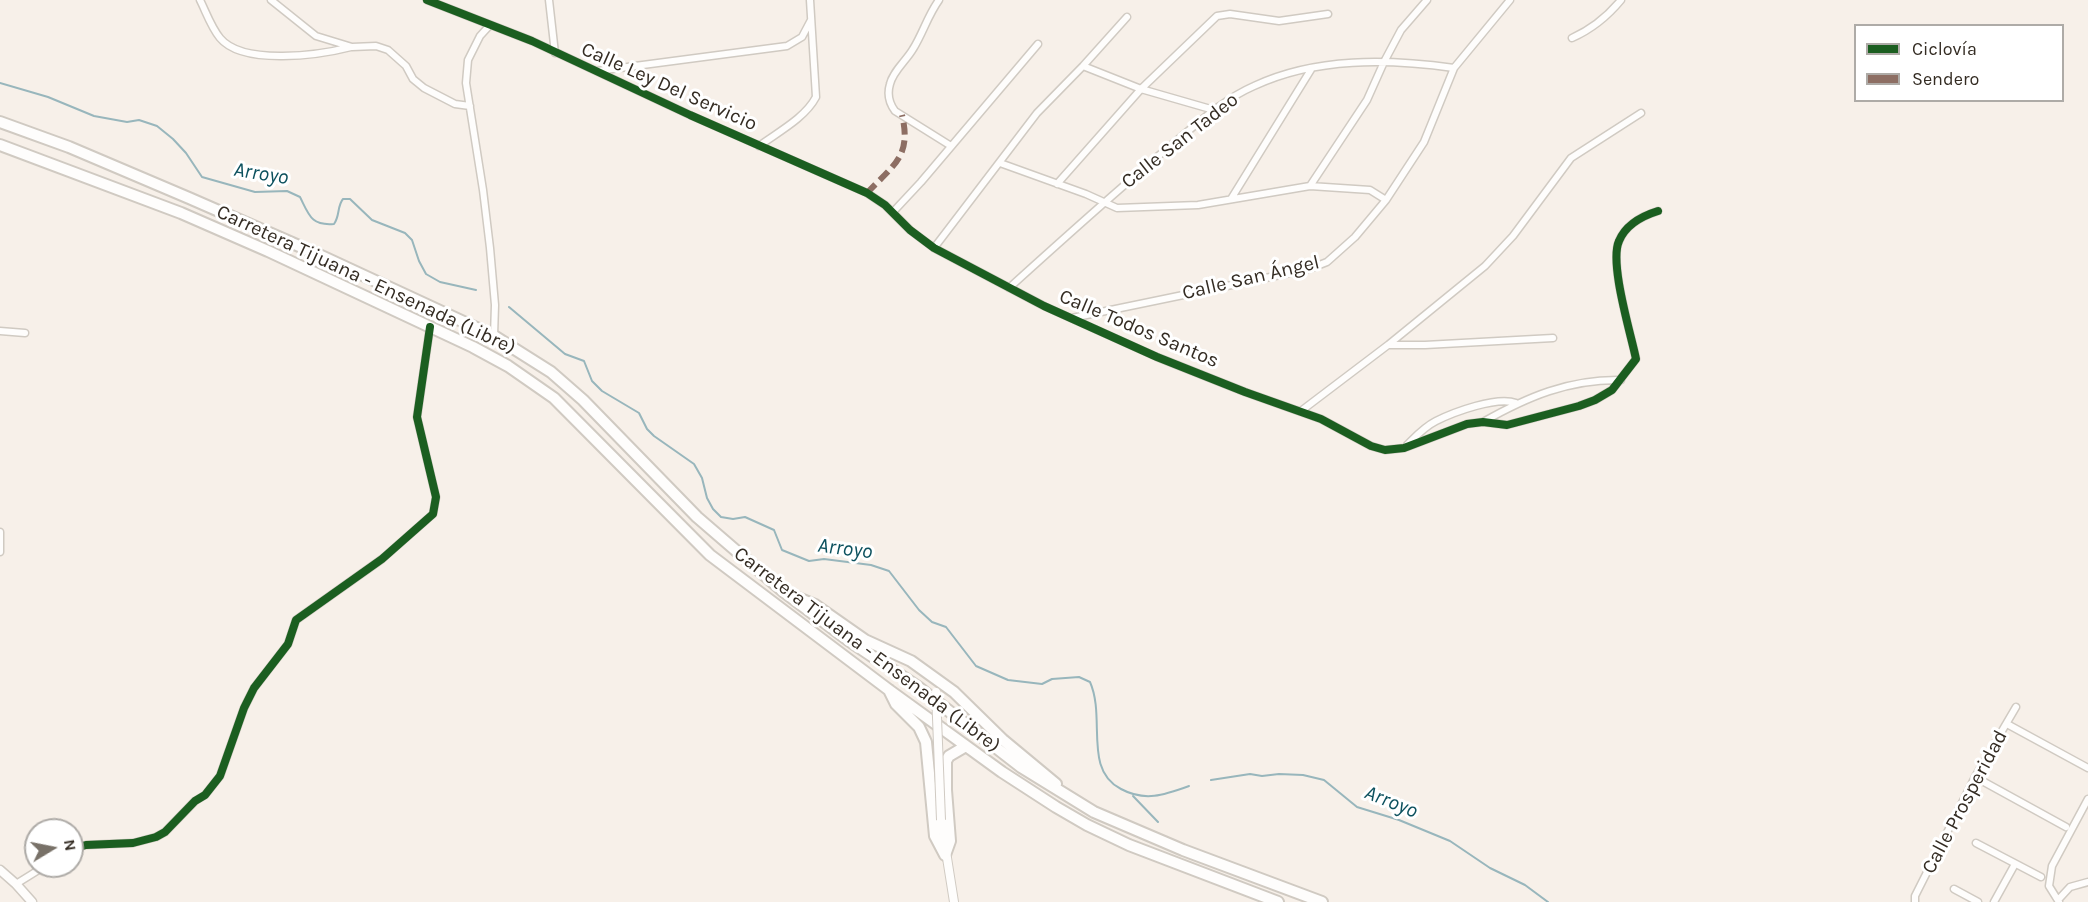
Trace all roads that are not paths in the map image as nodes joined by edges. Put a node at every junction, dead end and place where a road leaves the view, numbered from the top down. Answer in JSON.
{"nodes":[{"id":1,"x":200,"y":0,"type":"edge"},
{"id":2,"x":271,"y":0,"type":"edge"},
{"id":3,"x":427,"y":0,"type":"edge"},
{"id":4,"x":549,"y":0,"type":"edge"},
{"id":5,"x":810,"y":0,"type":"edge"},
{"id":6,"x":939,"y":0,"type":"edge"},
{"id":7,"x":1427,"y":0,"type":"edge"},
{"id":8,"x":1510,"y":0,"type":"edge"},
{"id":9,"x":1622,"y":0,"type":"edge"},
{"id":10,"x":1328,"y":14,"type":"dead end"},
{"id":11,"x":1127,"y":17,"type":"dead end"},
{"id":12,"x":811,"y":20,"type":"junction"},
{"id":13,"x":489,"y":25,"type":"junction"},
{"id":14,"x":1572,"y":38,"type":"dead end"},
{"id":15,"x":1038,"y":44,"type":"dead end"},
{"id":16,"x":352,"y":47,"type":"junction"},
{"id":17,"x":555,"y":53,"type":"junction"},
{"id":18,"x":1384,"y":62,"type":"junction"},
{"id":19,"x":1083,"y":66,"type":"junction"},
{"id":20,"x":1312,"y":67,"type":"junction"},
{"id":21,"x":1455,"y":68,"type":"junction"},
{"id":22,"x":596,"y":71,"type":"junction"},
{"id":23,"x":1141,"y":89,"type":"junction"},
{"id":24,"x":470,"y":106,"type":"junction"},
{"id":25,"x":1214,"y":110,"type":"junction"},
{"id":26,"x":1641,"y":113,"type":"dead end"},
{"id":27,"x":0,"y":123,"type":"edge"},
{"id":28,"x":0,"y":146,"type":"edge"},
{"id":29,"x":759,"y":146,"type":"junction"},
{"id":30,"x":951,"y":146,"type":"junction"},
{"id":31,"x":1000,"y":164,"type":"junction"},
{"id":32,"x":1057,"y":184,"type":"junction"},
{"id":33,"x":1310,"y":186,"type":"junction"},
{"id":34,"x":1231,"y":199,"type":"junction"},
{"id":35,"x":1386,"y":200,"type":"junction"},
{"id":36,"x":1102,"y":203,"type":"junction"},
{"id":37,"x":893,"y":212,"type":"junction"},
{"id":38,"x":1658,"y":212,"type":"dead end"},
{"id":39,"x":934,"y":248,"type":"junction"},
{"id":40,"x":1009,"y":288,"type":"junction"},
{"id":41,"x":1071,"y":318,"type":"junction"},
{"id":42,"x":430,"y":327,"type":"junction"},
{"id":43,"x":0,"y":332,"type":"edge"},
{"id":44,"x":25,"y":333,"type":"dead end"},
{"id":45,"x":494,"y":336,"type":"junction"},
{"id":46,"x":1553,"y":338,"type":"dead end"},
{"id":47,"x":1388,"y":345,"type":"junction"},
{"id":48,"x":1621,"y":380,"type":"junction"},
{"id":49,"x":1516,"y":403,"type":"junction"},
{"id":50,"x":1301,"y":411,"type":"junction"},
{"id":51,"x":1483,"y":422,"type":"junction"},
{"id":52,"x":1404,"y":448,"type":"junction"},
{"id":53,"x":0,"y":532,"type":"edge"},
{"id":54,"x":0,"y":552,"type":"edge"},
{"id":55,"x":784,"y":592,"type":"junction"},
{"id":56,"x":937,"y":680,"type":"junction"},
{"id":57,"x":889,"y":690,"type":"junction"},
{"id":58,"x":2016,"y":707,"type":"dead end"},
{"id":59,"x":2007,"y":724,"type":"junction"},
{"id":60,"x":966,"y":746,"type":"junction"},
{"id":61,"x":2088,"y":768,"type":"edge"},
{"id":62,"x":1975,"y":777,"type":"junction"},
{"id":63,"x":1064,"y":795,"type":"junction"},
{"id":64,"x":2087,"y":802,"type":"edge"},
{"id":65,"x":2066,"y":827,"type":"dead end"},
{"id":66,"x":1976,"y":843,"type":"dead end"},
{"id":67,"x":84,"y":845,"type":"edge"},
{"id":68,"x":945,"y":855,"type":"junction"},
{"id":69,"x":2015,"y":864,"type":"junction"},
{"id":70,"x":0,"y":870,"type":"edge"},
{"id":71,"x":2041,"y":877,"type":"dead end"},
{"id":72,"x":26,"y":878,"type":"edge"},
{"id":73,"x":2088,"y":882,"type":"edge"},
{"id":74,"x":16,"y":884,"type":"junction"},
{"id":75,"x":1954,"y":889,"type":"dead end"},
{"id":76,"x":1915,"y":899,"type":"edge"},
{"id":77,"x":2059,"y":901,"type":"edge"},
{"id":78,"x":32,"y":902,"type":"edge"},
{"id":79,"x":954,"y":902,"type":"edge"},
{"id":80,"x":1278,"y":902,"type":"edge"},
{"id":81,"x":1322,"y":902,"type":"edge"},
{"id":82,"x":1978,"y":902,"type":"edge"},
{"id":83,"x":1994,"y":902,"type":"edge"}],
"edges":[{"from":1,"to":16,"type":"street"},
{"from":2,"to":16,"type":"street"},
{"from":3,"to":13,"type":"street","name":"Calle Ley Del Servicio"},
{"from":4,"to":17,"type":"street"},
{"from":5,"to":12,"type":"street"},
{"from":6,"to":30,"type":"street"},
{"from":7,"to":18,"type":"street"},
{"from":8,"to":21,"type":"street","name":"Calle San Ángel"},
{"from":9,"to":14,"type":"street"},
{"from":10,"to":23,"type":"street"},
{"from":11,"to":19,"type":"street"},
{"from":12,"to":22,"type":"street"},
{"from":12,"to":29,"type":"street"},
{"from":13,"to":17,"type":"street","name":"Calle Ley Del Servicio"},
{"from":13,"to":24,"type":"street"},
{"from":15,"to":30,"type":"street"},
{"from":16,"to":24,"type":"street"},
{"from":17,"to":22,"type":"street","name":"Calle Ley Del Servicio"},
{"from":18,"to":20,"type":"street","name":"Calle San Tadeo"},
{"from":18,"to":21,"type":"street","name":"Calle San Tadeo"},
{"from":18,"to":33,"type":"street"},
{"from":19,"to":23,"type":"street"},
{"from":19,"to":31,"type":"street"},
{"from":20,"to":25,"type":"street","name":"Calle San Tadeo"},
{"from":20,"to":34,"type":"street"},
{"from":21,"to":35,"type":"street","name":"Calle San Ángel"},
{"from":22,"to":29,"type":"street","name":"Calle Ley Del Servicio"},
{"from":23,"to":25,"type":"street"},
{"from":23,"to":32,"type":"street"},
{"from":24,"to":45,"type":"street"},
{"from":25,"to":36,"type":"street","name":"Calle San Tadeo"},
{"from":26,"to":47,"type":"street"},
{"from":27,"to":45,"type":"highway","name":"Carretera Tijuana - Ensenada (Libre)"},
{"from":28,"to":42,"type":"highway","name":"Carretera Tijuana - Ensenada (Libre)"},
{"from":29,"to":37,"type":"street","name":"Calle Ley Del Servicio"},
{"from":30,"to":37,"type":"street"},
{"from":31,"to":32,"type":"street"},
{"from":31,"to":39,"type":"street"},
{"from":32,"to":36,"type":"street"},
{"from":33,"to":34,"type":"street"},
{"from":33,"to":35,"type":"street"},
{"from":34,"to":36,"type":"street"},
{"from":35,"to":41,"type":"street","name":"Calle San Ángel"},
{"from":36,"to":40,"type":"street","name":"Calle San Tadeo"},
{"from":37,"to":39,"type":"street","name":"Calle Todos Santos"},
{"from":38,"to":48,"type":"street"},
{"from":39,"to":40,"type":"street","name":"Calle Todos Santos"},
{"from":40,"to":41,"type":"street","name":"Calle Todos Santos"},
{"from":41,"to":50,"type":"street","name":"Calle Todos Santos"},
{"from":42,"to":57,"type":"highway","name":"Carretera Tijuana - Ensenada (Libre)"},
{"from":42,"to":67,"type":"street"},
{"from":43,"to":44,"type":"street"},
{"from":45,"to":55,"type":"highway","name":"Carretera Tijuana - Ensenada (Libre)"},
{"from":46,"to":47,"type":"street"},
{"from":47,"to":50,"type":"street"},
{"from":48,"to":49,"type":"street"},
{"from":48,"to":51,"type":"street"},
{"from":49,"to":51,"type":"street"},
{"from":49,"to":52,"type":"street"},
{"from":50,"to":52,"type":"street","name":"Calle Todos Santos"},
{"from":51,"to":52,"type":"street"},
{"from":53,"to":54,"type":"street"},
{"from":55,"to":56,"type":"highway"},
{"from":55,"to":63,"type":"highway","name":"Carretera Tijuana - Ensenada (Libre)"},
{"from":56,"to":63,"type":"highway"},
{"from":56,"to":68,"type":"street","bridge":true},
{"from":57,"to":60,"type":"highway","name":"Carretera Tijuana - Ensenada (Libre)"},
{"from":57,"to":68,"type":"highway"},
{"from":58,"to":59,"type":"street","name":"Calle Prosperidad"},
{"from":59,"to":61,"type":"street"},
{"from":59,"to":62,"type":"street","name":"Calle Prosperidad"},
{"from":60,"to":68,"type":"highway"},
{"from":60,"to":80,"type":"highway","name":"Carretera Tijuana - Ensenada (Libre)"},
{"from":62,"to":65,"type":"street"},
{"from":62,"to":76,"type":"street","name":"Calle Prosperidad"},
{"from":63,"to":81,"type":"highway","name":"Carretera Tijuana - Ensenada (Libre)"},
{"from":64,"to":77,"type":"street"},
{"from":66,"to":69,"type":"street"},
{"from":68,"to":79,"type":"street"},
{"from":69,"to":71,"type":"street"},
{"from":69,"to":83,"type":"street"},
{"from":70,"to":74,"type":"main road"},
{"from":72,"to":74,"type":"street"},
{"from":73,"to":77,"type":"street"},
{"from":74,"to":78,"type":"main road"},
{"from":75,"to":82,"type":"street"}]}
